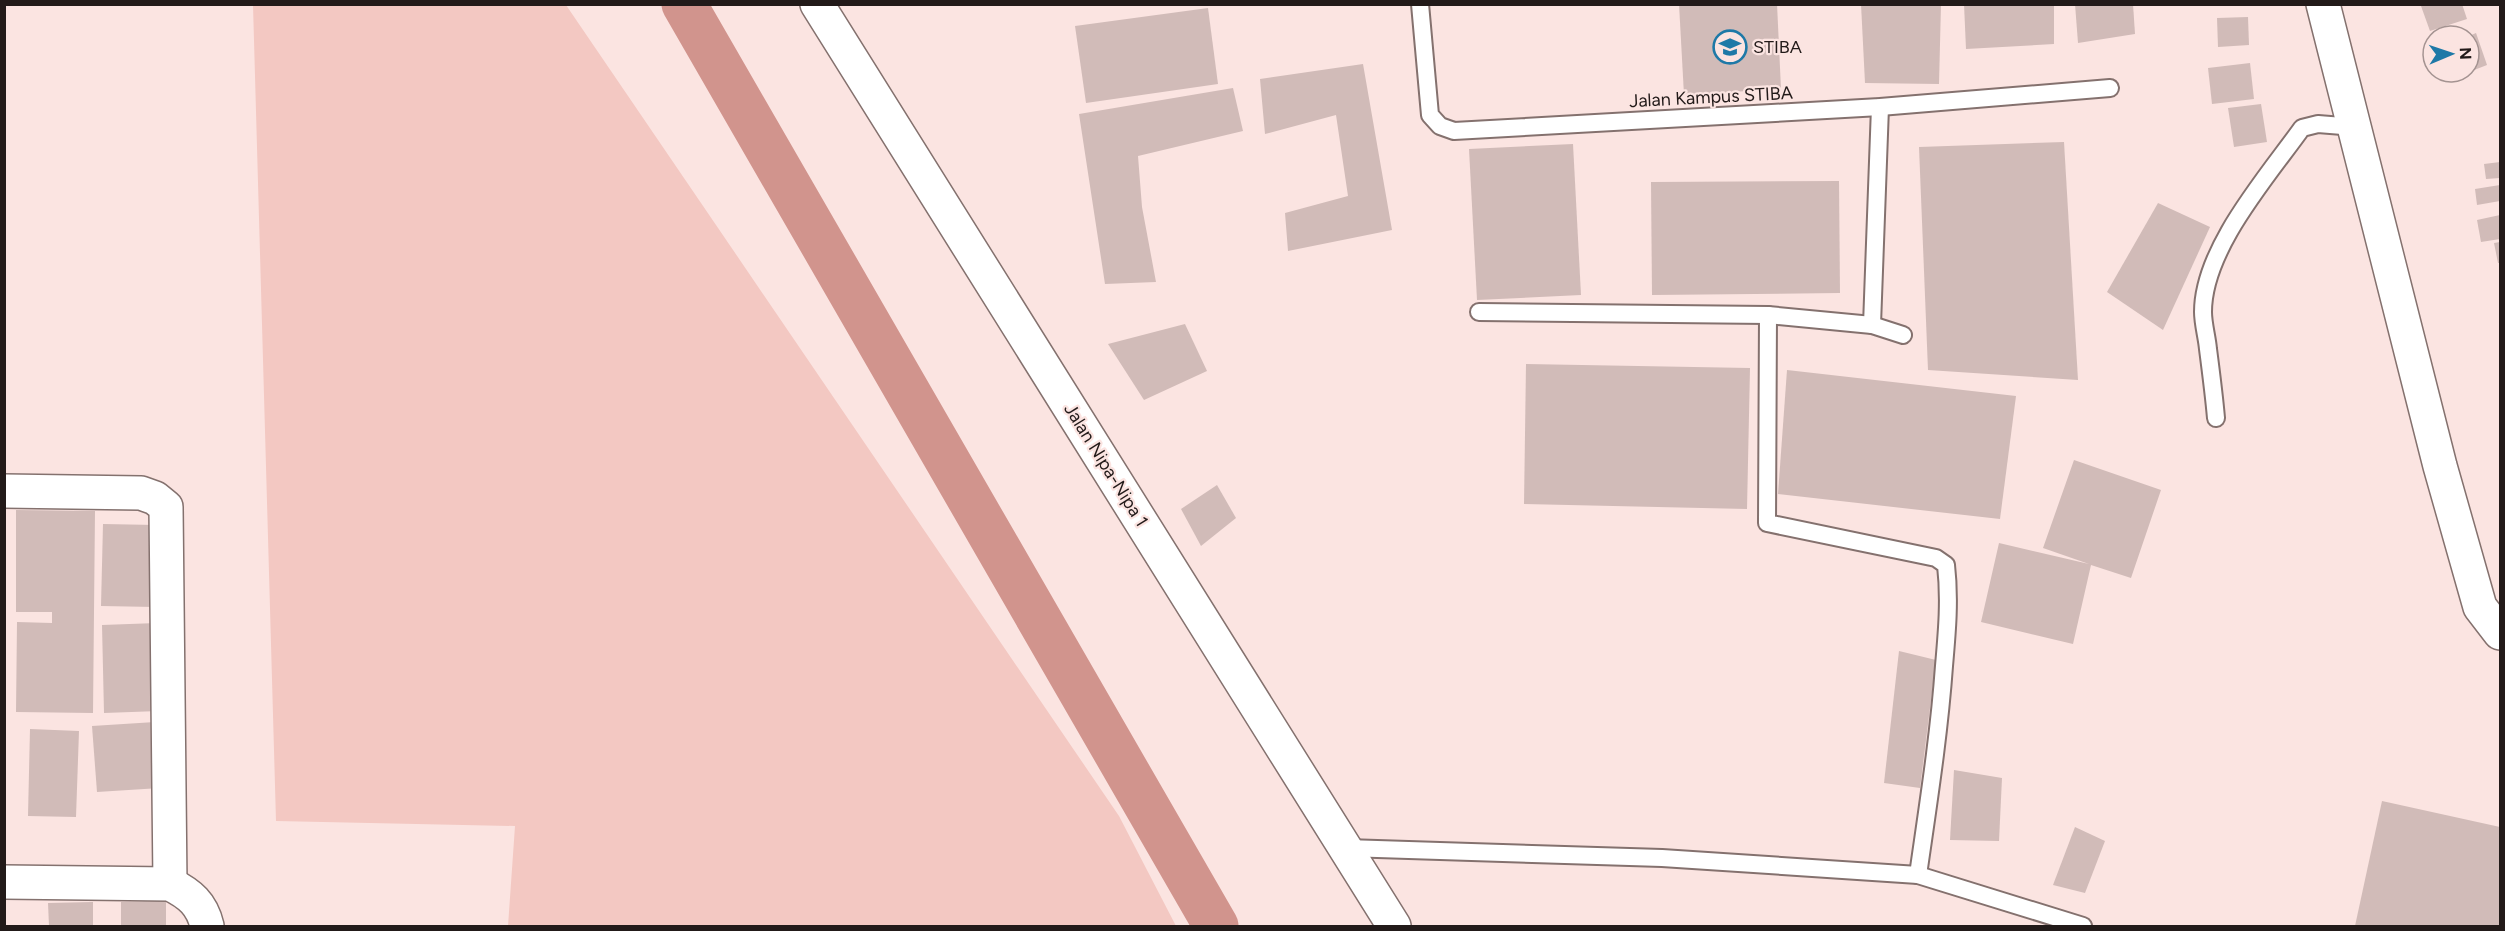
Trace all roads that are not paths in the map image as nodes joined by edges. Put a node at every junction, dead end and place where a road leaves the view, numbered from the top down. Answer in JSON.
{"nodes":[{"id":1,"x":817,"y":4,"type":"edge"},
{"id":2,"x":1420,"y":4,"type":"edge"},
{"id":3,"x":2323,"y":4,"type":"edge"},
{"id":4,"x":2110,"y":88,"type":"dead end"},
{"id":5,"x":1880,"y":107,"type":"junction"},
{"id":6,"x":2355,"y":127,"type":"junction"},
{"id":7,"x":1479,"y":312,"type":"dead end"},
{"id":8,"x":1768,"y":315,"type":"junction"},
{"id":9,"x":1872,"y":325,"type":"junction"},
{"id":10,"x":1903,"y":335,"type":"dead end"},
{"id":11,"x":2216,"y":418,"type":"dead end"},
{"id":12,"x":4,"y":491,"type":"edge"},
{"id":13,"x":2500,"y":633,"type":"edge"},
{"id":14,"x":1346,"y":848,"type":"junction"},
{"id":15,"x":1918,"y":875,"type":"junction"},
{"id":16,"x":4,"y":882,"type":"edge"},
{"id":17,"x":170,"y":884,"type":"junction"},
{"id":18,"x":207,"y":927,"type":"edge"},
{"id":19,"x":1394,"y":927,"type":"edge"},
{"id":20,"x":2083,"y":927,"type":"edge"}],
"edges":[{"from":1,"to":14,"type":"street","name":"Jalan Nipa-Nipa 1"},
{"from":2,"to":5,"type":"lane","name":"Jalan Kampus STIBA"},
{"from":3,"to":6,"type":"street"},
{"from":4,"to":5,"type":"lane","name":"Jalan Kampus STIBA"},
{"from":5,"to":9,"type":"lane"},
{"from":6,"to":11,"type":"lane"},
{"from":6,"to":13,"type":"street"},
{"from":7,"to":8,"type":"lane"},
{"from":8,"to":9,"type":"lane"},
{"from":8,"to":15,"type":"lane"},
{"from":9,"to":10,"type":"lane"},
{"from":12,"to":17,"type":"street"},
{"from":14,"to":15,"type":"lane"},
{"from":14,"to":19,"type":"street","name":"Jalan Nipa-Nipa 1"},
{"from":15,"to":20,"type":"lane"},
{"from":16,"to":17,"type":"street"},
{"from":17,"to":18,"type":"street"}]}
